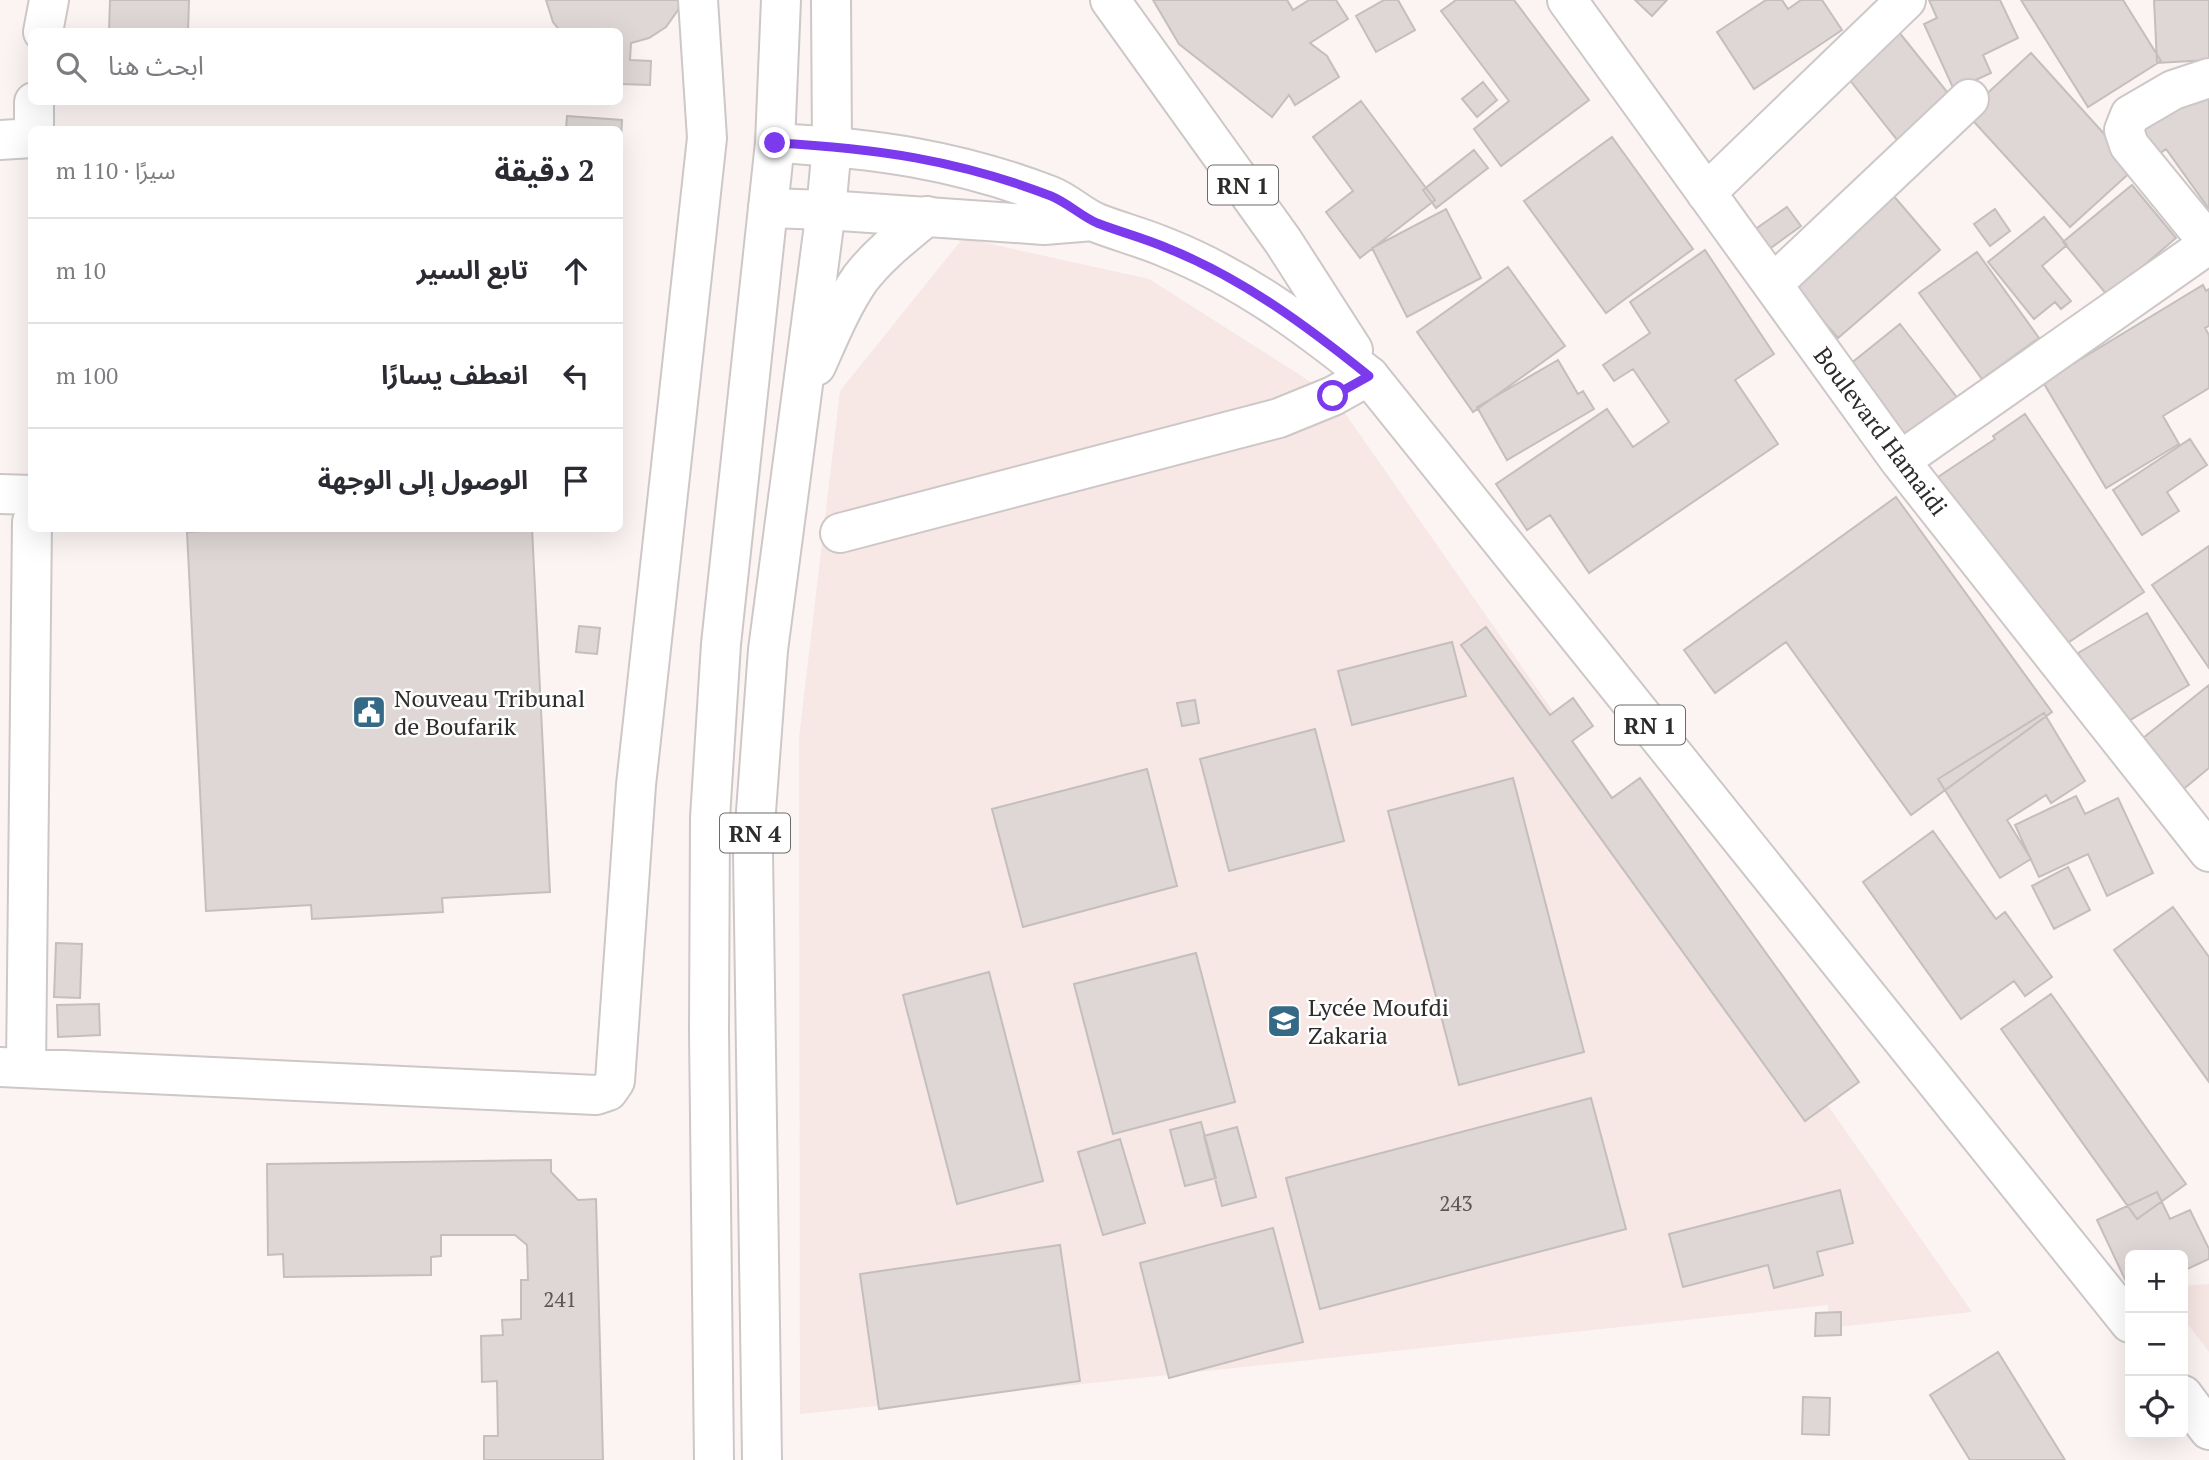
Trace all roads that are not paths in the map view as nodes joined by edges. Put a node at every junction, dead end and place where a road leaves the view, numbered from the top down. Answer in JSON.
{"nodes":[{"id":1,"x":49,"y":0,"type":"edge"},
{"id":2,"x":698,"y":0,"type":"edge"},
{"id":3,"x":781,"y":0,"type":"edge"},
{"id":4,"x":831,"y":0,"type":"edge"},
{"id":5,"x":1110,"y":0,"type":"edge"},
{"id":6,"x":1567,"y":0,"type":"edge"},
{"id":7,"x":1906,"y":0,"type":"edge"},
{"id":8,"x":44,"y":28,"type":"edge"},
{"id":9,"x":2209,"y":78,"type":"edge"},
{"id":10,"x":1969,"y":99,"type":"dead end"},
{"id":11,"x":34,"y":105,"type":"edge"},
{"id":12,"x":34,"y":126,"type":"edge"},
{"id":13,"x":28,"y":138,"type":"edge"},
{"id":14,"x":0,"y":140,"type":"edge"},
{"id":15,"x":775,"y":143,"type":"junction"},
{"id":16,"x":832,"y":146,"type":"junction"},
{"id":17,"x":1706,"y":193,"type":"junction"},
{"id":18,"x":768,"y":208,"type":"junction"},
{"id":19,"x":826,"y":209,"type":"junction"},
{"id":20,"x":927,"y":216,"type":"junction"},
{"id":21,"x":1093,"y":221,"type":"junction"},
{"id":22,"x":1283,"y":241,"type":"junction"},
{"id":23,"x":2209,"y":243,"type":"edge"},
{"id":24,"x":1226,"y":276,"type":"junction"},
{"id":25,"x":1773,"y":284,"type":"junction"},
{"id":26,"x":1369,"y":376,"type":"junction"},
{"id":27,"x":799,"y":407,"type":"junction"},
{"id":28,"x":1900,"y":461,"type":"junction"},
{"id":29,"x":0,"y":494,"type":"edge"},
{"id":30,"x":28,"y":495,"type":"edge"},
{"id":31,"x":32,"y":532,"type":"edge"},
{"id":32,"x":840,"y":533,"type":"dead end"},
{"id":33,"x":2209,"y":852,"type":"edge"},
{"id":34,"x":13,"y":1068,"type":"edge"},
{"id":35,"x":2125,"y":1317,"type":"edge"},
{"id":36,"x":2188,"y":1402,"type":"edge"},
{"id":37,"x":2209,"y":1430,"type":"edge"},
{"id":38,"x":713,"y":1460,"type":"edge"},
{"id":39,"x":762,"y":1460,"type":"edge"}],
"edges":[{"from":1,"to":8,"type":"main road"},
{"from":2,"to":34,"type":"main road"},
{"from":3,"to":15,"type":"main road"},
{"from":4,"to":16,"type":"main road"},
{"from":5,"to":22,"type":"main road","number":"RN 1"},
{"from":6,"to":17,"type":"main road","name":"Boulevard Hamaidi"},
{"from":7,"to":17,"type":"main road"},
{"from":9,"to":23,"type":"main road"},
{"from":10,"to":25,"type":"main road"},
{"from":11,"to":12,"type":"main road"},
{"from":13,"to":14,"type":"main road"},
{"from":15,"to":16,"type":"main road"},
{"from":15,"to":18,"type":"main road"},
{"from":16,"to":19,"type":"main road"},
{"from":16,"to":21,"type":"main road"},
{"from":17,"to":25,"type":"main road","name":"Boulevard Hamaidi"},
{"from":18,"to":19,"type":"main road","number":"RN 1"},
{"from":18,"to":38,"type":"main road","number":"RN 4"},
{"from":19,"to":20,"type":"main road","number":"RN 1"},
{"from":19,"to":27,"type":"main road","number":"RN 4"},
{"from":20,"to":21,"type":"main road","number":"RN 1"},
{"from":20,"to":27,"type":"main road"},
{"from":21,"to":24,"type":"main road","number":"RN 1"},
{"from":22,"to":24,"type":"main road"},
{"from":22,"to":26,"type":"main road","number":"RN 1"},
{"from":23,"to":28,"type":"main road"},
{"from":24,"to":26,"type":"main road","number":"RN 1"},
{"from":25,"to":28,"type":"main road","name":"Boulevard Hamaidi"},
{"from":26,"to":32,"type":"main road"},
{"from":26,"to":35,"type":"main road","number":"RN 1"},
{"from":27,"to":39,"type":"main road","number":"RN 4"},
{"from":28,"to":33,"type":"main road","name":"Boulevard Hamaidi"},
{"from":29,"to":30,"type":"main road"},
{"from":31,"to":34,"type":"main road"},
{"from":36,"to":37,"type":"main road"}]}
